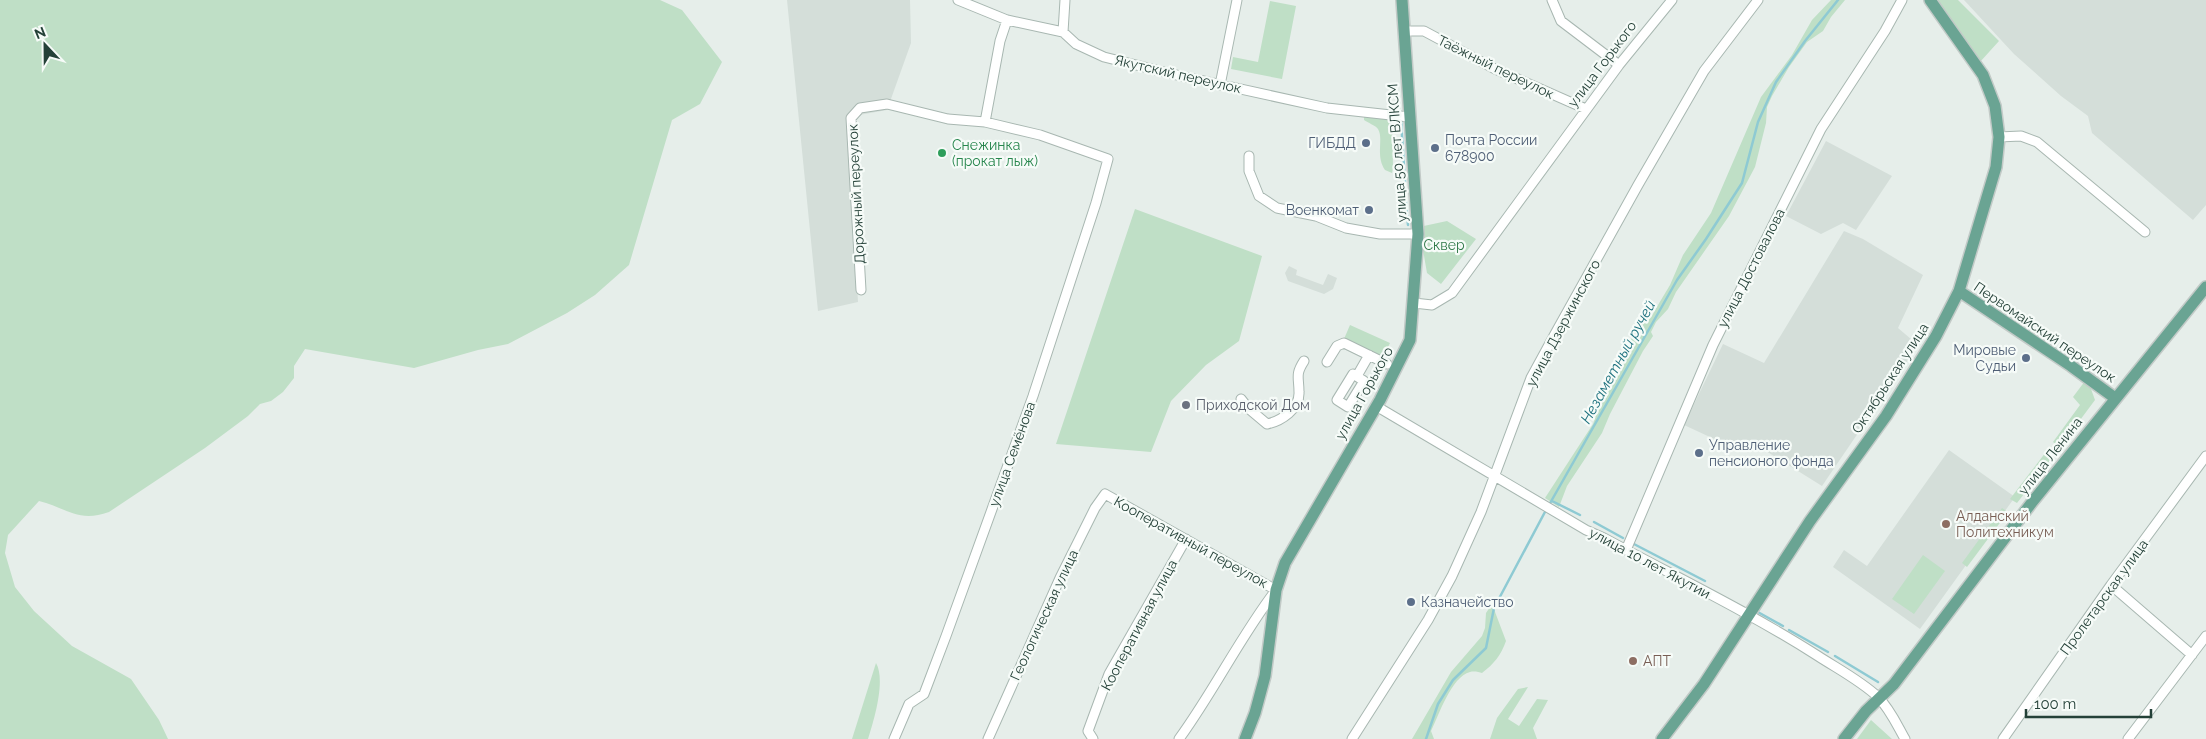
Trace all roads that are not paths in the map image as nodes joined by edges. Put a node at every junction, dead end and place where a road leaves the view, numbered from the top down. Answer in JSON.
{"nodes":[{"id":1,"x":958,"y":0,"type":"edge"},
{"id":2,"x":1065,"y":0,"type":"edge"},
{"id":3,"x":1237,"y":0,"type":"edge"},
{"id":4,"x":1402,"y":0,"type":"edge"},
{"id":5,"x":1552,"y":0,"type":"edge"},
{"id":6,"x":1672,"y":0,"type":"edge"},
{"id":7,"x":1758,"y":0,"type":"edge"},
{"id":8,"x":1902,"y":0,"type":"edge"},
{"id":9,"x":1930,"y":0,"type":"edge"},
{"id":10,"x":1007,"y":20,"type":"junction"},
{"id":11,"x":1404,"y":31,"type":"junction"},
{"id":12,"x":1063,"y":32,"type":"junction"},
{"id":13,"x":1619,"y":65,"type":"junction"},
{"id":14,"x":1220,"y":85,"type":"junction"},
{"id":15,"x":1586,"y":109,"type":"junction"},
{"id":16,"x":1409,"y":117,"type":"junction"},
{"id":17,"x":986,"y":122,"type":"junction"},
{"id":18,"x":1999,"y":137,"type":"junction"},
{"id":19,"x":1250,"y":156,"type":"dead end"},
{"id":20,"x":1108,"y":159,"type":"joint"},
{"id":21,"x":2145,"y":232,"type":"dead end"},
{"id":22,"x":1418,"y":234,"type":"junction"},
{"id":23,"x":2206,"y":287,"type":"edge"},
{"id":24,"x":861,"y":290,"type":"dead end"},
{"id":25,"x":1959,"y":292,"type":"junction"},
{"id":26,"x":1414,"y":304,"type":"junction"},
{"id":27,"x":1369,"y":355,"type":"junction"},
{"id":28,"x":1304,"y":361,"type":"dead end"},
{"id":29,"x":1327,"y":362,"type":"dead end"},
{"id":30,"x":1387,"y":364,"type":"dead end"},
{"id":31,"x":1357,"y":376,"type":"dead end"},
{"id":32,"x":2114,"y":398,"type":"junction"},
{"id":33,"x":1241,"y":399,"type":"dead end"},
{"id":34,"x":1376,"y":406,"type":"junction"},
{"id":35,"x":2206,"y":456,"type":"edge"},
{"id":36,"x":1494,"y":475,"type":"junction"},
{"id":37,"x":1105,"y":494,"type":"joint"},
{"id":38,"x":1186,"y":539,"type":"junction"},
{"id":39,"x":1626,"y":550,"type":"junction"},
{"id":40,"x":2111,"y":585,"type":"junction"},
{"id":41,"x":1276,"y":590,"type":"junction"},
{"id":42,"x":1750,"y":615,"type":"junction"},
{"id":43,"x":2206,"y":636,"type":"edge"},
{"id":44,"x":2192,"y":655,"type":"junction"},
{"id":45,"x":1879,"y":698,"type":"junction"},
{"id":46,"x":894,"y":739,"type":"edge"},
{"id":47,"x":988,"y":739,"type":"edge"},
{"id":48,"x":1092,"y":739,"type":"edge"},
{"id":49,"x":1179,"y":739,"type":"edge"},
{"id":50,"x":1245,"y":739,"type":"edge"},
{"id":51,"x":1352,"y":739,"type":"edge"},
{"id":52,"x":1662,"y":739,"type":"edge"},
{"id":53,"x":1844,"y":739,"type":"edge"},
{"id":54,"x":1905,"y":739,"type":"edge"},
{"id":55,"x":2003,"y":739,"type":"edge"},
{"id":56,"x":2128,"y":739,"type":"edge"}],
"edges":[{"from":1,"to":10,"type":"street","name":"Якутский переулок"},
{"from":2,"to":12,"type":"street"},
{"from":3,"to":14,"type":"street"},
{"from":4,"to":11,"type":"main road","name":"улица 50 лет ВЛКСМ"},
{"from":5,"to":13,"type":"street"},
{"from":6,"to":13,"type":"street","name":"улица Горького"},
{"from":7,"to":36,"type":"street","name":"улица Дзержинского"},
{"from":8,"to":39,"type":"street","name":"улица Достовалова"},
{"from":9,"to":18,"type":"main road","name":"Октябрьская улица"},
{"from":10,"to":12,"type":"street","name":"Якутский переулок"},
{"from":10,"to":17,"type":"street"},
{"from":11,"to":15,"type":"street","name":"Таёжный переулок"},
{"from":11,"to":16,"type":"main road","name":"улица 50 лет ВЛКСМ"},
{"from":12,"to":14,"type":"street","name":"Якутский переулок"},
{"from":13,"to":15,"type":"street","name":"улица Горького"},
{"from":14,"to":16,"type":"street","name":"Якутский переулок"},
{"from":15,"to":26,"type":"street","name":"улица Горького"},
{"from":16,"to":22,"type":"main road","name":"улица 50 лет ВЛКСМ"},
{"from":17,"to":20,"type":"street","name":"Дорожный переулок"},
{"from":17,"to":24,"type":"street","name":"Дорожный переулок"},
{"from":18,"to":21,"type":"street"},
{"from":18,"to":25,"type":"main road","name":"Октябрьская улица"},
{"from":19,"to":22,"type":"street"},
{"from":20,"to":46,"type":"street","name":"улица Семёнова"},
{"from":22,"to":26,"type":"main road","name":"улица 50 лет ВЛКСМ"},
{"from":23,"to":32,"type":"main road","name":"улица Ленина"},
{"from":25,"to":32,"type":"main road","name":"Первомайский переулок"},
{"from":25,"to":42,"type":"main road","name":"Октябрьская улица"},
{"from":26,"to":34,"type":"main road","name":"улица Горького"},
{"from":27,"to":29,"type":"street"},
{"from":27,"to":30,"type":"street"},
{"from":27,"to":31,"type":"street"},
{"from":28,"to":33,"type":"street"},
{"from":32,"to":45,"type":"main road","name":"улица Ленина"},
{"from":34,"to":36,"type":"street","name":"улица 10 лет Якутии"},
{"from":34,"to":41,"type":"main road","name":"улица Горького"},
{"from":35,"to":40,"type":"street","name":"Пролетарская улица"},
{"from":36,"to":39,"type":"street","name":"улица 10 лет Якутии"},
{"from":36,"to":51,"type":"street","name":"улица Дзержинского"},
{"from":37,"to":38,"type":"street","name":"Кооперативный переулок"},
{"from":37,"to":47,"type":"street","name":"Геологическая улица"},
{"from":38,"to":41,"type":"street","name":"Кооперативный переулок"},
{"from":38,"to":48,"type":"street","name":"Кооперативная улица"},
{"from":39,"to":42,"type":"street","name":"улица 10 лет Якутии"},
{"from":40,"to":44,"type":"street"},
{"from":40,"to":55,"type":"street","name":"Пролетарская улица"},
{"from":41,"to":49,"type":"street","name":"улица Горького"},
{"from":41,"to":50,"type":"main road"},
{"from":42,"to":45,"type":"street","name":"улица 10 лет Якутии"},
{"from":42,"to":52,"type":"main road","name":"Октябрьская улица"},
{"from":43,"to":44,"type":"street"},
{"from":44,"to":56,"type":"street"},
{"from":45,"to":53,"type":"main road","name":"улица Ленина"},
{"from":45,"to":54,"type":"street","name":"улица 10 лет Якутии"}]}
